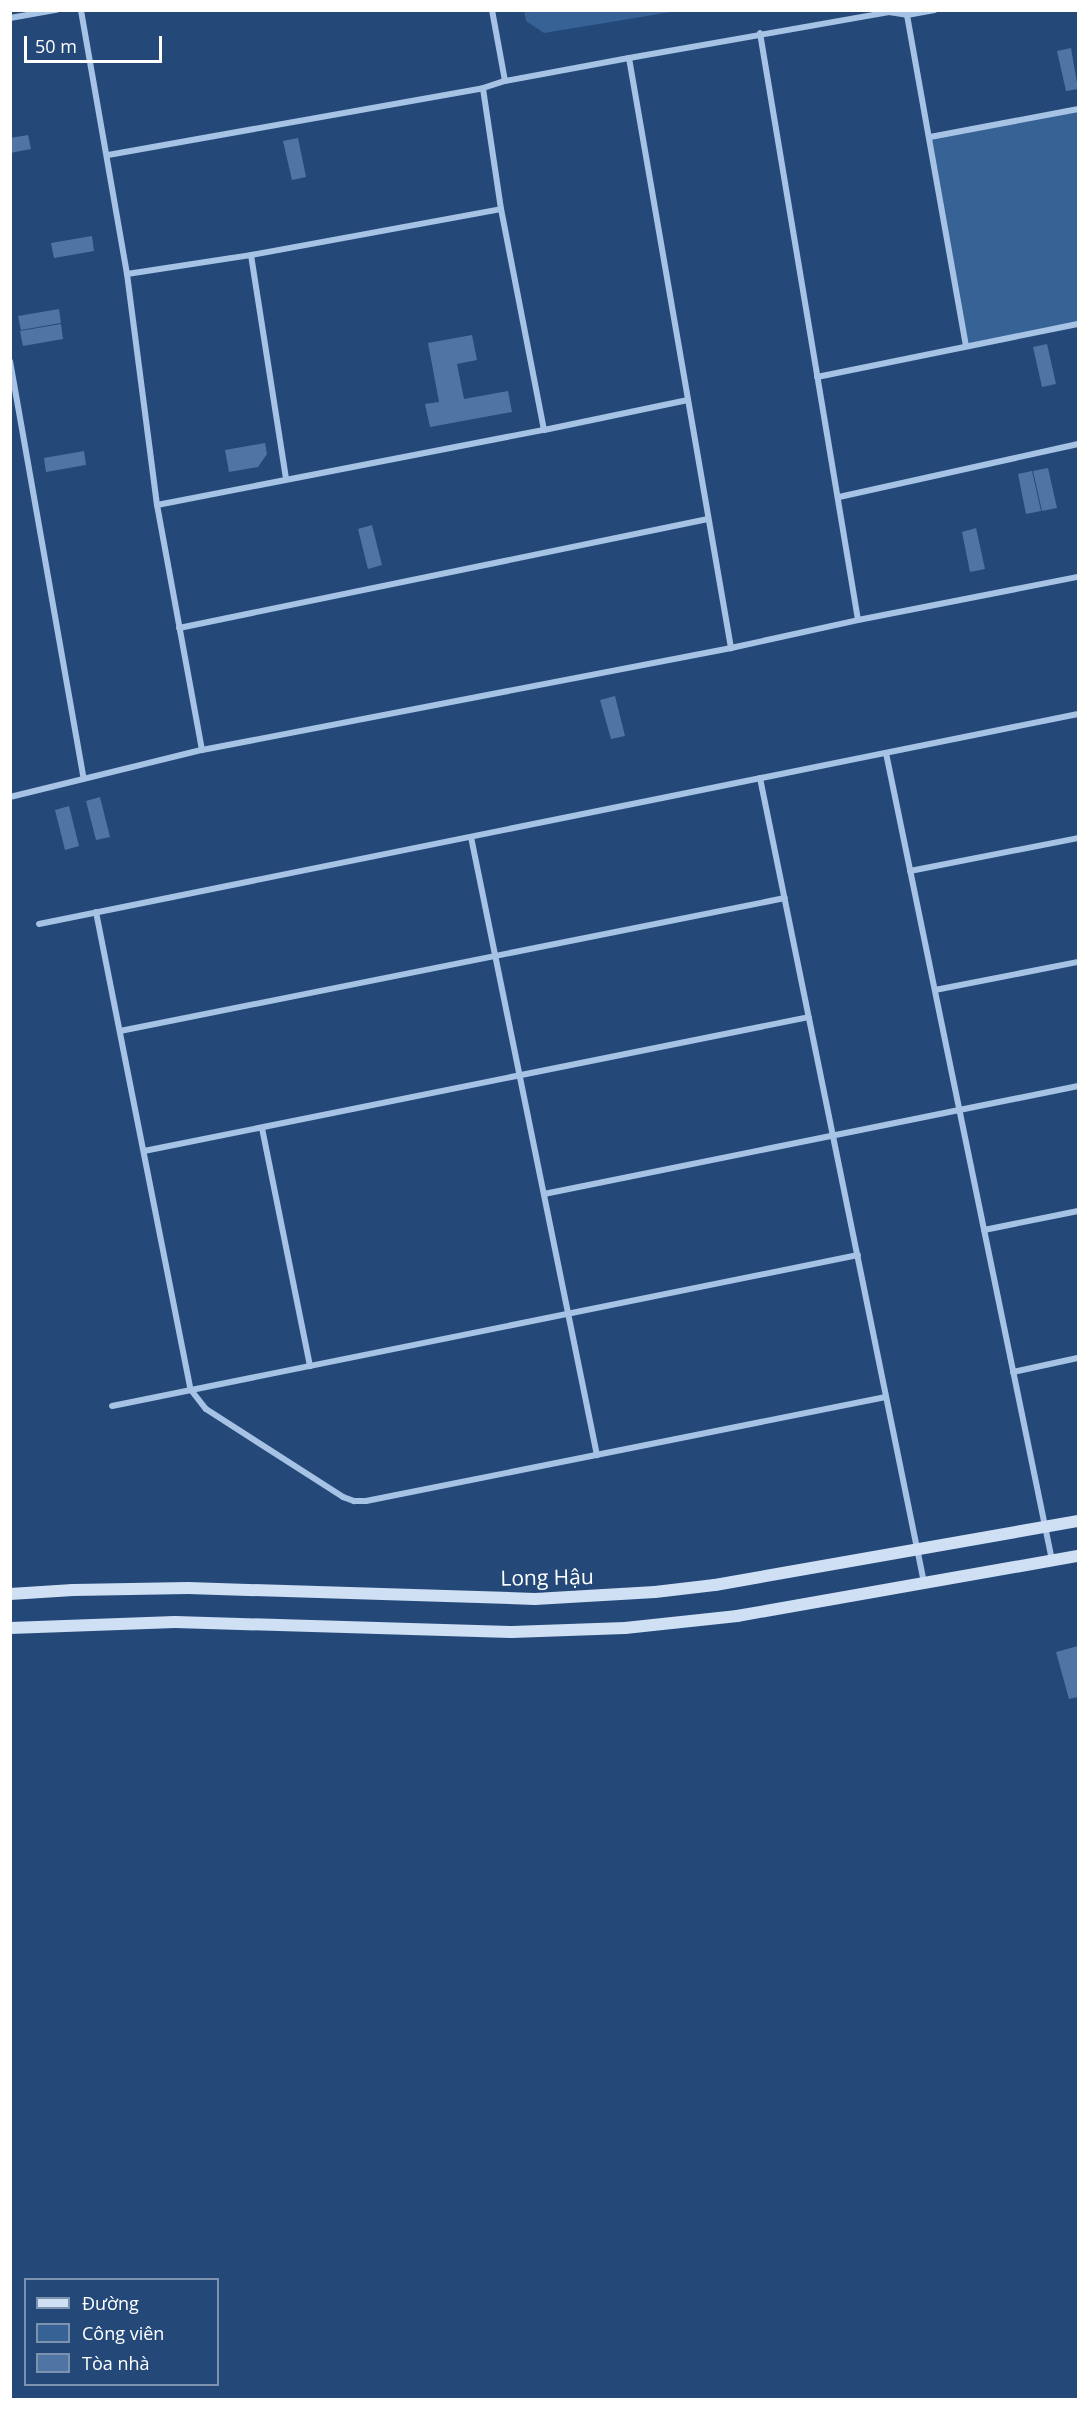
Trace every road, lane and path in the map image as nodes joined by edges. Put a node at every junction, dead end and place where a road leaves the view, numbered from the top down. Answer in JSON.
{"nodes":[{"id":1,"x":56,"y":10,"type":"edge"},
{"id":2,"x":81,"y":10,"type":"edge"},
{"id":3,"x":492,"y":10,"type":"edge"},
{"id":4,"x":935,"y":10,"type":"edge"},
{"id":5,"x":889,"y":11,"type":"edge"},
{"id":6,"x":908,"y":15,"type":"junction"},
{"id":7,"x":10,"y":18,"type":"edge"},
{"id":8,"x":760,"y":33,"type":"junction"},
{"id":9,"x":628,"y":58,"type":"junction"},
{"id":10,"x":505,"y":81,"type":"junction"},
{"id":11,"x":483,"y":88,"type":"junction"},
{"id":12,"x":1078,"y":109,"type":"edge"},
{"id":13,"x":930,"y":137,"type":"junction"},
{"id":14,"x":108,"y":155,"type":"junction"},
{"id":15,"x":501,"y":209,"type":"junction"},
{"id":16,"x":251,"y":255,"type":"junction"},
{"id":17,"x":127,"y":274,"type":"junction"},
{"id":18,"x":1078,"y":324,"type":"edge"},
{"id":19,"x":966,"y":345,"type":"junction"},
{"id":20,"x":10,"y":361,"type":"edge"},
{"id":21,"x":817,"y":377,"type":"junction"},
{"id":22,"x":688,"y":400,"type":"junction"},
{"id":23,"x":544,"y":430,"type":"junction"},
{"id":24,"x":1078,"y":444,"type":"edge"},
{"id":25,"x":285,"y":479,"type":"junction"},
{"id":26,"x":839,"y":497,"type":"junction"},
{"id":27,"x":157,"y":505,"type":"junction"},
{"id":28,"x":708,"y":519,"type":"junction"},
{"id":29,"x":1078,"y":577,"type":"edge"},
{"id":30,"x":858,"y":620,"type":"junction"},
{"id":31,"x":179,"y":628,"type":"junction"},
{"id":32,"x":730,"y":648,"type":"junction"},
{"id":33,"x":1078,"y":714,"type":"edge"},
{"id":34,"x":202,"y":750,"type":"junction"},
{"id":35,"x":886,"y":753,"type":"junction"},
{"id":36,"x":760,"y":778,"type":"junction"},
{"id":37,"x":84,"y":779,"type":"junction"},
{"id":38,"x":10,"y":797,"type":"edge"},
{"id":39,"x":471,"y":837,"type":"junction"},
{"id":40,"x":1078,"y":838,"type":"edge"},
{"id":41,"x":910,"y":871,"type":"junction"},
{"id":42,"x":785,"y":898,"type":"junction"},
{"id":43,"x":96,"y":912,"type":"junction"},
{"id":44,"x":39,"y":924,"type":"dead end"},
{"id":45,"x":495,"y":956,"type":"junction"},
{"id":46,"x":1078,"y":962,"type":"edge"},
{"id":47,"x":935,"y":990,"type":"junction"},
{"id":48,"x":809,"y":1017,"type":"junction"},
{"id":49,"x":120,"y":1031,"type":"junction"},
{"id":50,"x":519,"y":1076,"type":"junction"},
{"id":51,"x":1078,"y":1086,"type":"edge"},
{"id":52,"x":960,"y":1110,"type":"junction"},
{"id":53,"x":262,"y":1128,"type":"junction"},
{"id":54,"x":833,"y":1136,"type":"junction"},
{"id":55,"x":144,"y":1151,"type":"junction"},
{"id":56,"x":544,"y":1194,"type":"junction"},
{"id":57,"x":1078,"y":1211,"type":"edge"},
{"id":58,"x":984,"y":1230,"type":"junction"},
{"id":59,"x":858,"y":1255,"type":"junction"},
{"id":60,"x":568,"y":1314,"type":"junction"},
{"id":61,"x":1078,"y":1358,"type":"edge"},
{"id":62,"x":310,"y":1366,"type":"junction"},
{"id":63,"x":1013,"y":1372,"type":"junction"},
{"id":64,"x":191,"y":1390,"type":"junction"},
{"id":65,"x":886,"y":1397,"type":"junction"},
{"id":66,"x":112,"y":1406,"type":"dead end"},
{"id":67,"x":597,"y":1455,"type":"junction"},
{"id":68,"x":1078,"y":1521,"type":"edge"},
{"id":69,"x":1045,"y":1527,"type":"junction"},
{"id":70,"x":918,"y":1550,"type":"junction"},
{"id":71,"x":1078,"y":1556,"type":"edge"},
{"id":72,"x":1052,"y":1560,"type":"junction"},
{"id":73,"x":924,"y":1583,"type":"junction"},
{"id":74,"x":10,"y":1594,"type":"edge"},
{"id":75,"x":10,"y":1628,"type":"edge"}],
"edges":[{"from":1,"to":7,"type":"street"},
{"from":2,"to":14,"type":"street"},
{"from":3,"to":10,"type":"street"},
{"from":4,"to":6,"type":"street"},
{"from":5,"to":6,"type":"street"},
{"from":5,"to":8,"type":"street"},
{"from":6,"to":13,"type":"street"},
{"from":8,"to":9,"type":"street"},
{"from":8,"to":21,"type":"street"},
{"from":9,"to":10,"type":"street"},
{"from":9,"to":22,"type":"street"},
{"from":10,"to":11,"type":"street"},
{"from":11,"to":14,"type":"street"},
{"from":11,"to":15,"type":"street"},
{"from":12,"to":13,"type":"street"},
{"from":13,"to":19,"type":"street"},
{"from":14,"to":17,"type":"street"},
{"from":15,"to":16,"type":"street"},
{"from":15,"to":23,"type":"street"},
{"from":16,"to":17,"type":"street"},
{"from":16,"to":25,"type":"street"},
{"from":17,"to":27,"type":"street"},
{"from":18,"to":19,"type":"street"},
{"from":19,"to":21,"type":"street"},
{"from":20,"to":37,"type":"street"},
{"from":21,"to":26,"type":"street"},
{"from":22,"to":23,"type":"street"},
{"from":22,"to":28,"type":"street"},
{"from":23,"to":25,"type":"street"},
{"from":24,"to":26,"type":"street"},
{"from":25,"to":27,"type":"street"},
{"from":26,"to":30,"type":"street"},
{"from":27,"to":31,"type":"street"},
{"from":28,"to":31,"type":"street"},
{"from":28,"to":32,"type":"street"},
{"from":29,"to":30,"type":"street"},
{"from":30,"to":32,"type":"street"},
{"from":31,"to":34,"type":"street"},
{"from":32,"to":34,"type":"street"},
{"from":33,"to":35,"type":"street"},
{"from":34,"to":37,"type":"street"},
{"from":35,"to":36,"type":"street"},
{"from":35,"to":41,"type":"street"},
{"from":36,"to":39,"type":"street"},
{"from":36,"to":42,"type":"street"},
{"from":37,"to":38,"type":"street"},
{"from":39,"to":43,"type":"street"},
{"from":39,"to":45,"type":"street"},
{"from":40,"to":41,"type":"street"},
{"from":41,"to":47,"type":"street"},
{"from":42,"to":45,"type":"street"},
{"from":42,"to":48,"type":"street"},
{"from":43,"to":44,"type":"street"},
{"from":43,"to":49,"type":"street"},
{"from":45,"to":49,"type":"street"},
{"from":45,"to":50,"type":"street"},
{"from":46,"to":47,"type":"street"},
{"from":47,"to":52,"type":"street"},
{"from":48,"to":50,"type":"street"},
{"from":48,"to":54,"type":"street"},
{"from":49,"to":55,"type":"street"},
{"from":50,"to":53,"type":"street"},
{"from":50,"to":56,"type":"street"},
{"from":51,"to":52,"type":"street"},
{"from":52,"to":54,"type":"street"},
{"from":52,"to":58,"type":"street"},
{"from":53,"to":55,"type":"street"},
{"from":53,"to":62,"type":"street"},
{"from":54,"to":56,"type":"street"},
{"from":54,"to":59,"type":"street"},
{"from":55,"to":64,"type":"street"},
{"from":56,"to":60,"type":"street"},
{"from":57,"to":58,"type":"street"},
{"from":58,"to":63,"type":"street"},
{"from":59,"to":60,"type":"street"},
{"from":59,"to":65,"type":"street"},
{"from":60,"to":62,"type":"street"},
{"from":60,"to":67,"type":"street"},
{"from":61,"to":63,"type":"street"},
{"from":62,"to":64,"type":"street"},
{"from":63,"to":69,"type":"street"},
{"from":64,"to":66,"type":"street"},
{"from":64,"to":67,"type":"street"},
{"from":65,"to":67,"type":"street"},
{"from":65,"to":70,"type":"street"},
{"from":68,"to":69,"type":"main road","name":"Long Hậu"},
{"from":69,"to":70,"type":"main road","name":"Long Hậu"},
{"from":69,"to":72,"type":"street"},
{"from":70,"to":73,"type":"street"},
{"from":70,"to":74,"type":"main road","name":"Long Hậu"},
{"from":71,"to":72,"type":"main road"},
{"from":72,"to":73,"type":"main road"},
{"from":73,"to":75,"type":"main road"}]}
